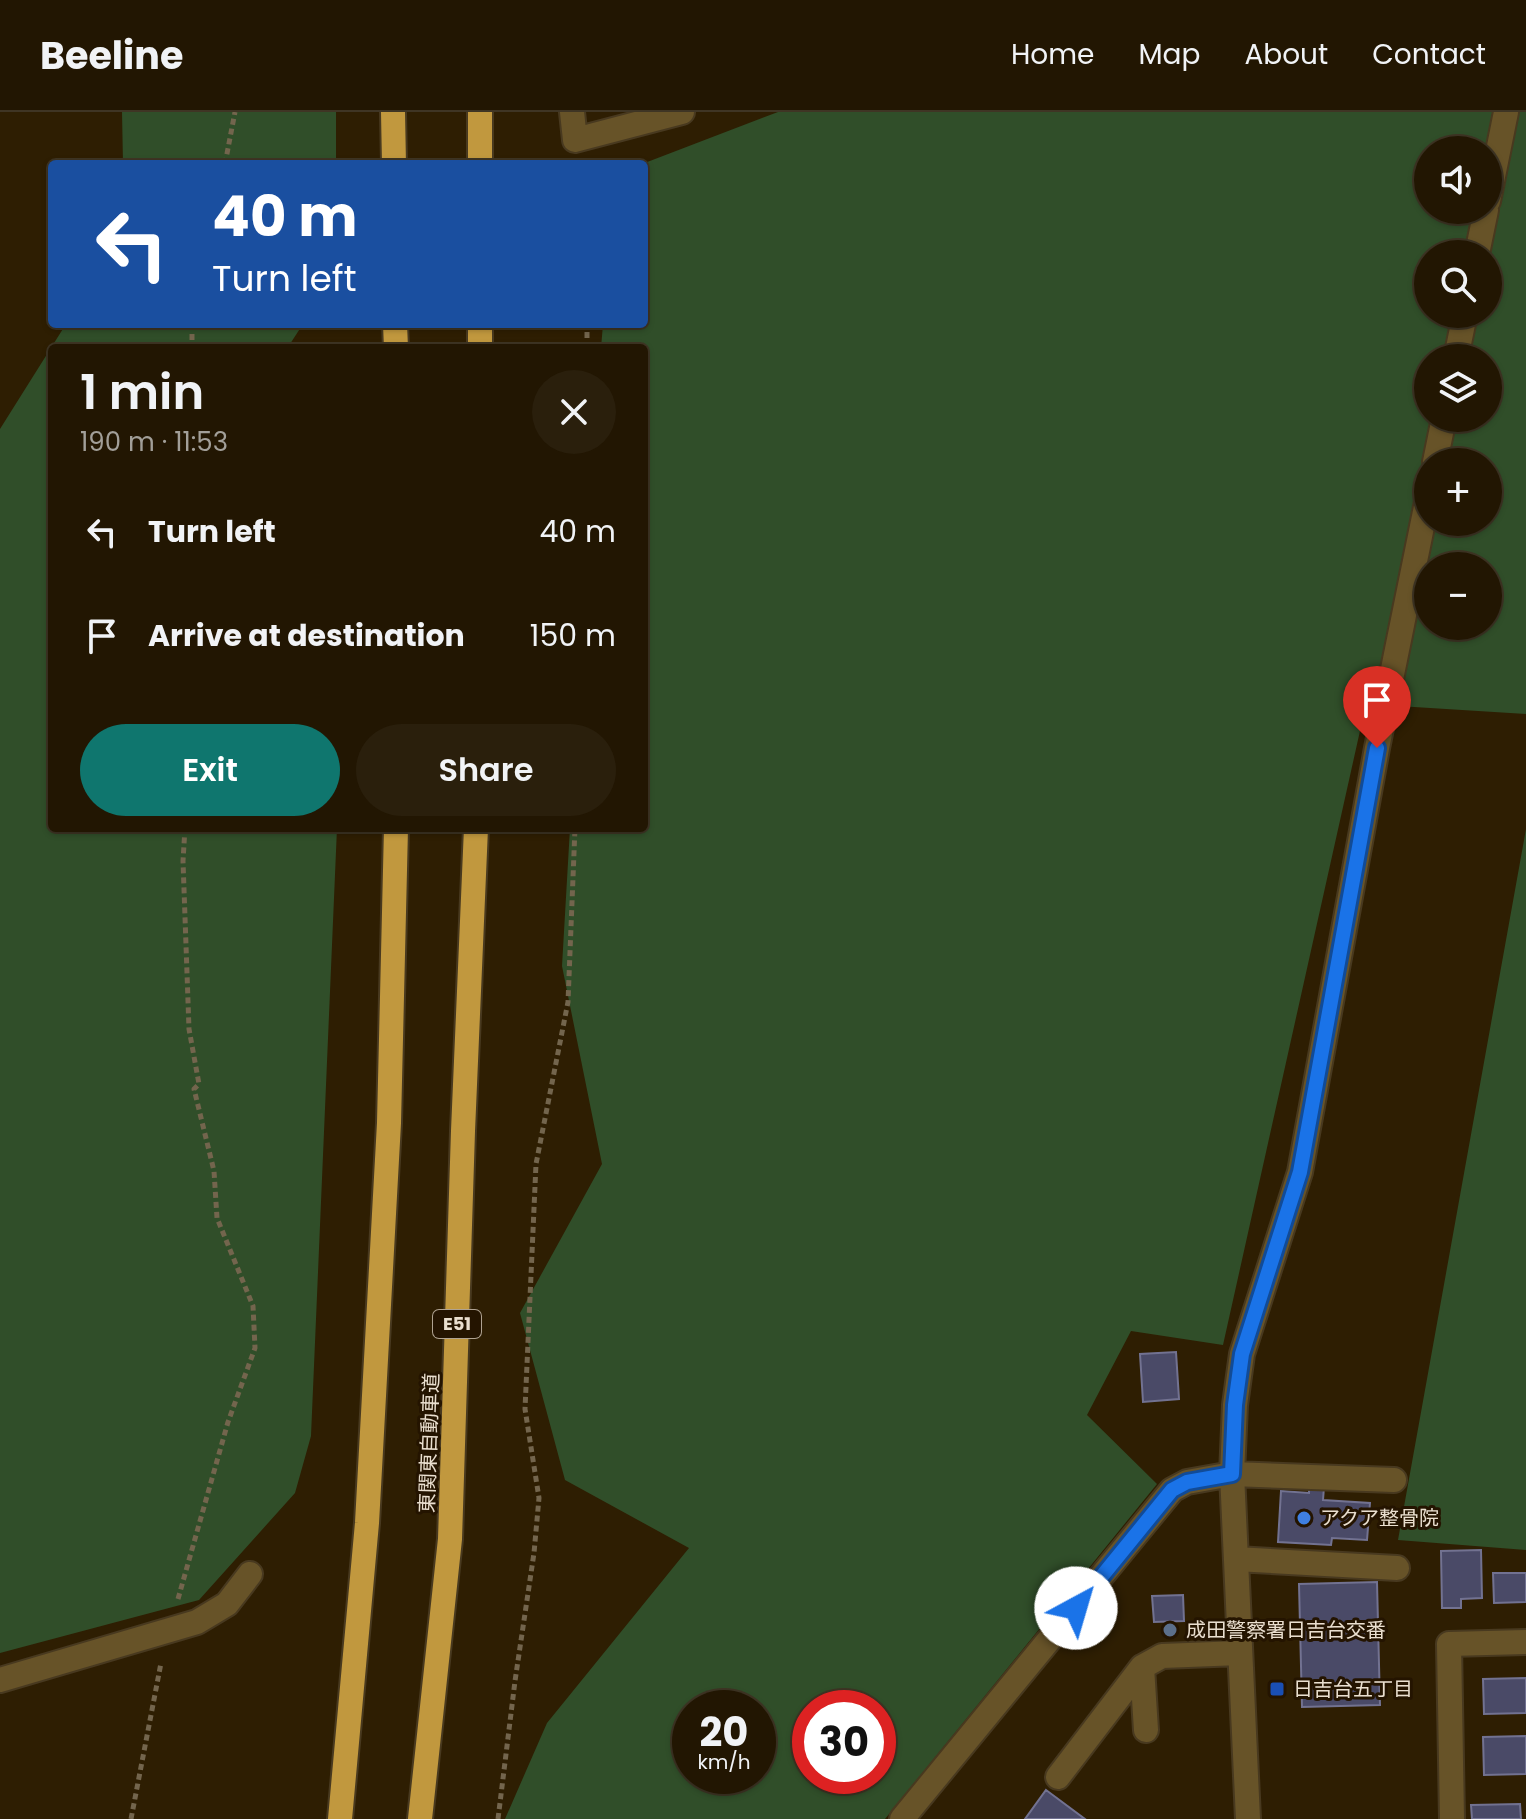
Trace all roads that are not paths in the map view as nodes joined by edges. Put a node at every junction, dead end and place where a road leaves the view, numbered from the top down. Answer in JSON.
{"nodes":[{"id":1,"x":393,"y":112,"type":"edge"},
{"id":2,"x":480,"y":112,"type":"edge"},
{"id":3,"x":572,"y":112,"type":"edge"},
{"id":4,"x":682,"y":112,"type":"edge"},
{"id":5,"x":1506,"y":112,"type":"edge"},
{"id":6,"x":1501,"y":136,"type":"edge"},
{"id":7,"x":394,"y":160,"type":"edge"},
{"id":8,"x":480,"y":160,"type":"edge"},
{"id":9,"x":1420,"y":536,"type":"edge"},
{"id":10,"x":396,"y":832,"type":"edge"},
{"id":11,"x":476,"y":832,"type":"edge"},
{"id":12,"x":1232,"y":1474,"type":"junction"},
{"id":13,"x":1394,"y":1480,"type":"dead end"},
{"id":14,"x":1236,"y":1559,"type":"junction"},
{"id":15,"x":1397,"y":1568,"type":"dead end"},
{"id":16,"x":250,"y":1574,"type":"dead end"},
{"id":17,"x":1526,"y":1642,"type":"edge"},
{"id":18,"x":1240,"y":1653,"type":"junction"},
{"id":19,"x":1142,"y":1667,"type":"junction"},
{"id":20,"x":0,"y":1680,"type":"edge"},
{"id":21,"x":1146,"y":1730,"type":"dead end"},
{"id":22,"x":1058,"y":1777,"type":"dead end"},
{"id":23,"x":340,"y":1819,"type":"edge"},
{"id":24,"x":420,"y":1819,"type":"edge"},
{"id":25,"x":902,"y":1819,"type":"edge"},
{"id":26,"x":1248,"y":1819,"type":"edge"},
{"id":27,"x":1452,"y":1819,"type":"edge"}],
"edges":[{"from":1,"to":7,"type":"highway"},
{"from":2,"to":8,"type":"highway"},
{"from":3,"to":4,"type":"street"},
{"from":5,"to":6,"type":"street"},
{"from":9,"to":12,"type":"street"},
{"from":10,"to":23,"type":"highway"},
{"from":11,"to":24,"type":"highway","name":"東関東自動車道","number":"E51"},
{"from":12,"to":13,"type":"street"},
{"from":12,"to":14,"type":"street"},
{"from":12,"to":25,"type":"street"},
{"from":14,"to":15,"type":"street"},
{"from":14,"to":18,"type":"street"},
{"from":16,"to":20,"type":"street"},
{"from":17,"to":27,"type":"street"},
{"from":18,"to":19,"type":"street"},
{"from":18,"to":26,"type":"street"},
{"from":19,"to":21,"type":"street"},
{"from":19,"to":22,"type":"street"}]}
